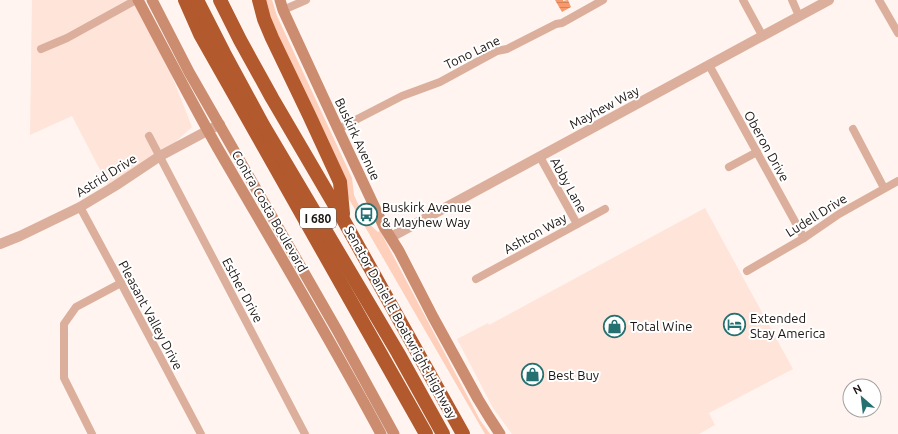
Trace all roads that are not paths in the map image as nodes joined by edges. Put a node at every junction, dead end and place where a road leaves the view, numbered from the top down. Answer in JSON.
{"nodes":[{"id":1,"x":137,"y":0,"type":"edge"},
{"id":2,"x":152,"y":0,"type":"edge"},
{"id":3,"x":177,"y":0,"type":"edge"},
{"id":4,"x":185,"y":0,"type":"edge"},
{"id":5,"x":197,"y":0,"type":"edge"},
{"id":6,"x":220,"y":0,"type":"edge"},
{"id":7,"x":259,"y":0,"type":"edge"},
{"id":8,"x":306,"y":0,"type":"edge"},
{"id":9,"x":603,"y":0,"type":"edge"},
{"id":10,"x":743,"y":0,"type":"edge"},
{"id":11,"x":792,"y":0,"type":"edge"},
{"id":12,"x":829,"y":0,"type":"edge"},
{"id":13,"x":879,"y":0,"type":"edge"},
{"id":14,"x":281,"y":5,"type":"edge"},
{"id":15,"x":799,"y":16,"type":"junction"},
{"id":16,"x":898,"y":33,"type":"edge"},
{"id":17,"x":200,"y":34,"type":"junction"},
{"id":18,"x":762,"y":36,"type":"junction"},
{"id":19,"x":41,"y":49,"type":"dead end"},
{"id":20,"x":709,"y":65,"type":"junction"},
{"id":21,"x":220,"y":124,"type":"junction"},
{"id":22,"x":853,"y":128,"type":"dead end"},
{"id":23,"x":338,"y":129,"type":"junction"},
{"id":24,"x":208,"y":130,"type":"junction"},
{"id":25,"x":149,"y":136,"type":"dead end"},
{"id":26,"x":757,"y":152,"type":"junction"},
{"id":27,"x":160,"y":156,"type":"junction"},
{"id":28,"x":540,"y":157,"type":"junction"},
{"id":29,"x":729,"y":167,"type":"dead end"},
{"id":30,"x":898,"y":181,"type":"edge"},
{"id":31,"x":884,"y":188,"type":"junction"},
{"id":32,"x":80,"y":207,"type":"junction"},
{"id":33,"x":605,"y":209,"type":"dead end"},
{"id":34,"x":344,"y":221,"type":"junction"},
{"id":35,"x":577,"y":224,"type":"junction"},
{"id":36,"x":391,"y":237,"type":"junction"},
{"id":37,"x":804,"y":238,"type":"junction"},
{"id":38,"x":1,"y":243,"type":"edge"},
{"id":39,"x":747,"y":271,"type":"dead end"},
{"id":40,"x":476,"y":279,"type":"dead end"},
{"id":41,"x":121,"y":283,"type":"junction"},
{"id":42,"x":92,"y":434,"type":"edge"},
{"id":43,"x":201,"y":434,"type":"edge"},
{"id":44,"x":305,"y":434,"type":"edge"},
{"id":45,"x":381,"y":434,"type":"edge"},
{"id":46,"x":394,"y":434,"type":"edge"},
{"id":47,"x":426,"y":434,"type":"edge"},
{"id":48,"x":443,"y":434,"type":"edge"},
{"id":49,"x":463,"y":434,"type":"edge"},
{"id":50,"x":500,"y":434,"type":"edge"}],
"edges":[{"from":1,"to":19,"type":"street"},
{"from":1,"to":24,"type":"main road","name":"Contra Costa Boulevard"},
{"from":2,"to":21,"type":"main road","name":"Contra Costa Boulevard"},
{"from":3,"to":17,"type":"highway"},
{"from":4,"to":17,"type":"highway","number":"I 680"},
{"from":5,"to":48,"type":"highway","number":"I 680"},
{"from":6,"to":34,"type":"highway","name":"Senator Daniel E Boatwright Highway","number":"I 680"},
{"from":7,"to":34,"type":"highway"},
{"from":8,"to":14,"type":"street"},
{"from":9,"to":23,"type":"street","name":"Tono Lane"},
{"from":10,"to":18,"type":"street"},
{"from":11,"to":15,"type":"street"},
{"from":12,"to":15,"type":"street","name":"Mayhew Way"},
{"from":13,"to":16,"type":"street"},
{"from":14,"to":23,"type":"main road","name":"Buskirk Avenue"},
{"from":15,"to":18,"type":"street","name":"Mayhew Way"},
{"from":17,"to":47,"type":"highway","number":"I 680"},
{"from":18,"to":20,"type":"street","name":"Mayhew Way"},
{"from":20,"to":26,"type":"street","name":"Oberon Drive"},
{"from":20,"to":28,"type":"street","name":"Mayhew Way"},
{"from":21,"to":24,"type":"street","name":"Astrid Drive"},
{"from":21,"to":46,"type":"main road","name":"Contra Costa Boulevard"},
{"from":22,"to":31,"type":"street"},
{"from":23,"to":36,"type":"main road","name":"Buskirk Avenue"},
{"from":24,"to":27,"type":"street","name":"Astrid Drive"},
{"from":24,"to":45,"type":"main road","name":"Contra Costa Boulevard"},
{"from":25,"to":27,"type":"street","name":"Esther Drive"},
{"from":26,"to":29,"type":"street"},
{"from":26,"to":37,"type":"street","name":"Oberon Drive"},
{"from":27,"to":32,"type":"street","name":"Astrid Drive"},
{"from":27,"to":44,"type":"street","name":"Esther Drive"},
{"from":28,"to":35,"type":"street","name":"Abby Lane"},
{"from":28,"to":36,"type":"street","name":"Mayhew Way"},
{"from":30,"to":31,"type":"street","name":"Ludell Drive"},
{"from":31,"to":37,"type":"street","name":"Ludell Drive"},
{"from":32,"to":38,"type":"street","name":"Astrid Drive"},
{"from":32,"to":41,"type":"street","name":"Pleasant Valley Drive"},
{"from":33,"to":35,"type":"street","name":"Ashton Way"},
{"from":34,"to":49,"type":"highway","name":"Senator Daniel E Boatwright Highway","number":"I 680"},
{"from":35,"to":40,"type":"street","name":"Ashton Way"},
{"from":36,"to":50,"type":"main road","name":"Buskirk Avenue"},
{"from":37,"to":39,"type":"street","name":"Ludell Drive"},
{"from":41,"to":42,"type":"street"},
{"from":41,"to":43,"type":"street","name":"Pleasant Valley Drive"}]}
